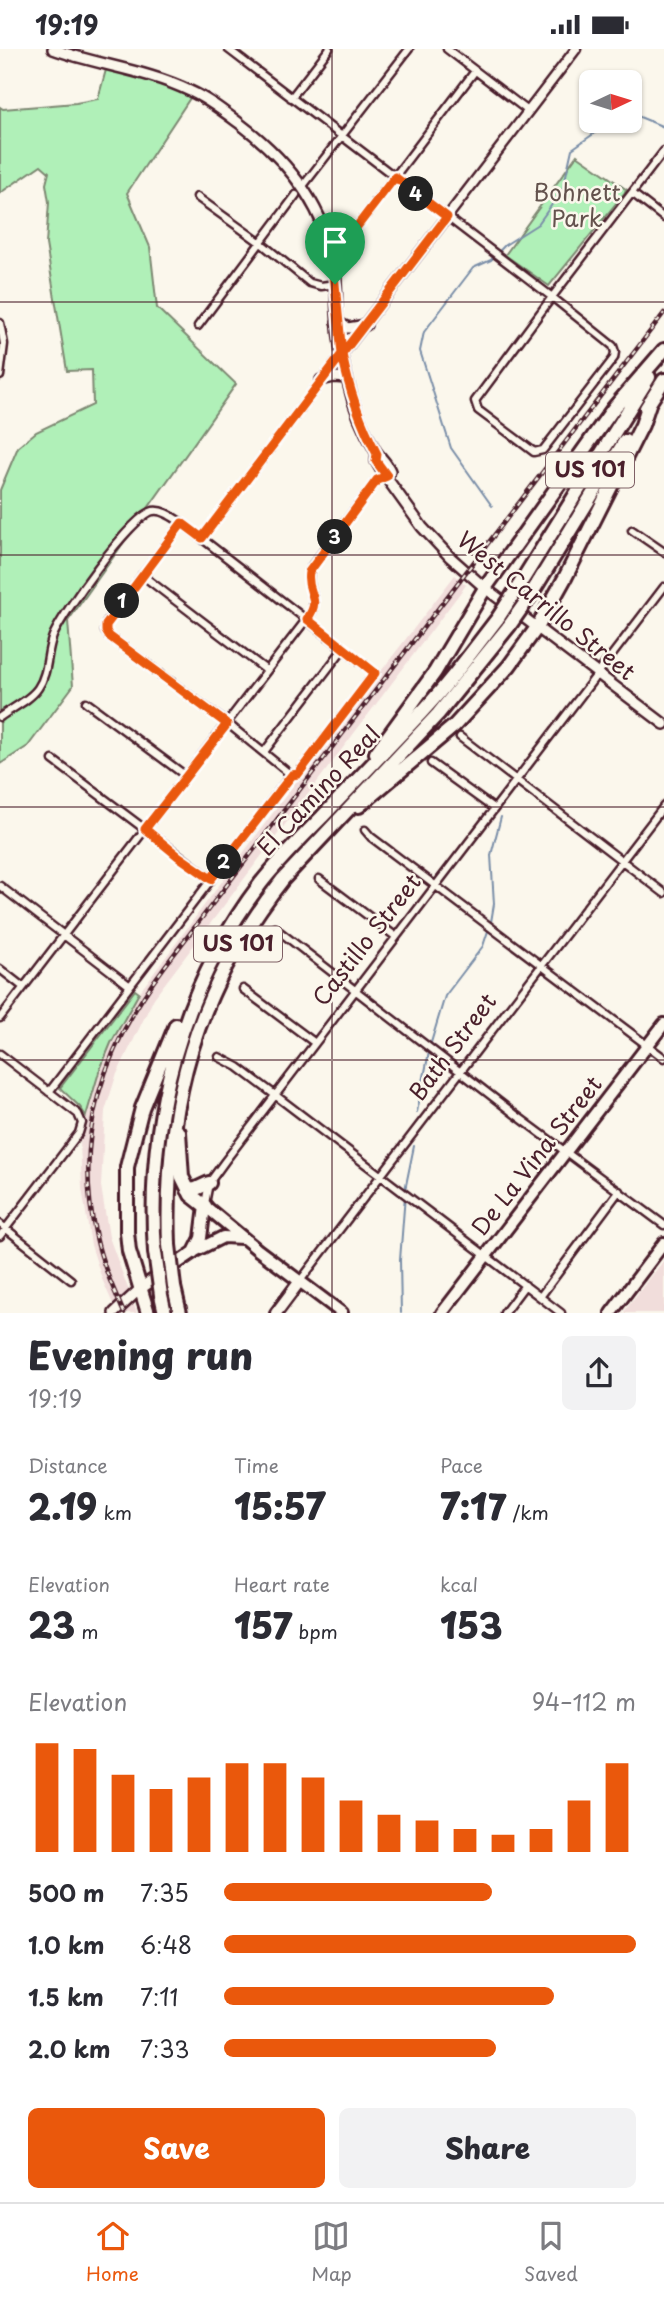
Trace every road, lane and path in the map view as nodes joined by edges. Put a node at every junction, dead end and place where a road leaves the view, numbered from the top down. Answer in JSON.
{"nodes":[{"id":1,"x":52,"y":49,"type":"edge"},
{"id":2,"x":228,"y":49,"type":"edge"},
{"id":3,"x":243,"y":49,"type":"edge"},
{"id":4,"x":329,"y":49,"type":"edge"},
{"id":5,"x":410,"y":49,"type":"edge"},
{"id":6,"x":447,"y":49,"type":"edge"},
{"id":7,"x":576,"y":49,"type":"edge"},
{"id":8,"x":238,"y":56,"type":"junction"},
{"id":9,"x":475,"y":71,"type":"junction"},
{"id":10,"x":291,"y":98,"type":"junction"},
{"id":11,"x":528,"y":111,"type":"junction"},
{"id":12,"x":342,"y":137,"type":"junction"},
{"id":13,"x":663,"y":155,"type":"edge"},
{"id":14,"x":395,"y":177,"type":"junction"},
{"id":15,"x":303,"y":186,"type":"junction"},
{"id":16,"x":632,"y":193,"type":"junction"},
{"id":17,"x":296,"y":195,"type":"dead end"},
{"id":18,"x":197,"y":197,"type":"dead end"},
{"id":19,"x":447,"y":217,"type":"junction"},
{"id":20,"x":664,"y":218,"type":"edge"},
{"id":21,"x":261,"y":243,"type":"junction"},
{"id":22,"x":331,"y":251,"type":"junction"},
{"id":23,"x":335,"y":284,"type":"junction"},
{"id":24,"x":552,"y":297,"type":"junction"},
{"id":25,"x":338,"y":322,"type":"junction"},
{"id":26,"x":0,"y":323,"type":"edge"},
{"id":27,"x":366,"y":325,"type":"junction"},
{"id":28,"x":198,"y":326,"type":"dead end"},
{"id":29,"x":664,"y":351,"type":"edge"},
{"id":30,"x":342,"y":354,"type":"junction"},
{"id":31,"x":0,"y":376,"type":"edge"},
{"id":32,"x":346,"y":377,"type":"junction"},
{"id":33,"x":321,"y":380,"type":"junction"},
{"id":34,"x":664,"y":380,"type":"edge"},
{"id":35,"x":650,"y":401,"type":"junction"},
{"id":36,"x":387,"y":476,"type":"junction"},
{"id":37,"x":182,"y":523,"type":"junction"},
{"id":38,"x":632,"y":530,"type":"dead end"},
{"id":39,"x":202,"y":538,"type":"junction"},
{"id":40,"x":664,"y":552,"type":"edge"},
{"id":41,"x":142,"y":575,"type":"junction"},
{"id":42,"x":664,"y":587,"type":"edge"},
{"id":43,"x":485,"y":588,"type":"junction"},
{"id":44,"x":307,"y":619,"type":"junction"},
{"id":45,"x":541,"y":629,"type":"junction"},
{"id":46,"x":343,"y":649,"type":"junction"},
{"id":47,"x":266,"y":670,"type":"junction"},
{"id":48,"x":598,"y":673,"type":"junction"},
{"id":49,"x":86,"y":702,"type":"dead end"},
{"id":50,"x":0,"y":717,"type":"edge"},
{"id":51,"x":227,"y":724,"type":"junction"},
{"id":52,"x":664,"y":724,"type":"edge"},
{"id":53,"x":460,"y":737,"type":"dead end"},
{"id":54,"x":264,"y":752,"type":"junction"},
{"id":55,"x":53,"y":760,"type":"dead end"},
{"id":56,"x":431,"y":763,"type":"dead end"},
{"id":57,"x":370,"y":767,"type":"junction"},
{"id":58,"x":292,"y":775,"type":"junction"},
{"id":59,"x":186,"y":776,"type":"junction"},
{"id":60,"x":517,"y":780,"type":"junction"},
{"id":61,"x":664,"y":806,"type":"edge"},
{"id":62,"x":493,"y":808,"type":"junction"},
{"id":63,"x":340,"y":817,"type":"junction"},
{"id":64,"x":145,"y":829,"type":"junction"},
{"id":65,"x":365,"y":830,"type":"dead end"},
{"id":66,"x":622,"y":861,"type":"junction"},
{"id":67,"x":211,"y":879,"type":"junction"},
{"id":68,"x":320,"y":879,"type":"dead end"},
{"id":69,"x":436,"y":885,"type":"junction"},
{"id":70,"x":0,"y":886,"type":"edge"},
{"id":71,"x":664,"y":893,"type":"edge"},
{"id":72,"x":275,"y":928,"type":"dead end"},
{"id":73,"x":64,"y":933,"type":"junction"},
{"id":74,"x":395,"y":936,"type":"junction"},
{"id":75,"x":542,"y":966,"type":"junction"},
{"id":76,"x":0,"y":969,"type":"edge"},
{"id":77,"x":130,"y":986,"type":"junction"},
{"id":78,"x":23,"y":987,"type":"junction"},
{"id":79,"x":243,"y":989,"type":"dead end"},
{"id":80,"x":355,"y":989,"type":"junction"},
{"id":81,"x":197,"y":992,"type":"junction"},
{"id":82,"x":0,"y":1018,"type":"edge"},
{"id":83,"x":664,"y":1024,"type":"edge"},
{"id":84,"x":315,"y":1043,"type":"junction"},
{"id":85,"x":648,"y":1046,"type":"junction"},
{"id":86,"x":0,"y":1054,"type":"edge"},
{"id":87,"x":219,"y":1057,"type":"dead end"},
{"id":88,"x":664,"y":1058,"type":"edge"},
{"id":89,"x":460,"y":1072,"type":"junction"},
{"id":90,"x":50,"y":1091,"type":"junction"},
{"id":91,"x":178,"y":1095,"type":"junction"},
{"id":92,"x":275,"y":1095,"type":"junction"},
{"id":93,"x":566,"y":1151,"type":"junction"},
{"id":94,"x":380,"y":1175,"type":"junction"},
{"id":95,"x":209,"y":1183,"type":"junction"},
{"id":96,"x":188,"y":1190,"type":"junction"},
{"id":97,"x":620,"y":1192,"type":"junction"},
{"id":98,"x":205,"y":1206,"type":"junction"},
{"id":99,"x":664,"y":1225,"type":"edge"},
{"id":100,"x":3,"y":1226,"type":"edge"},
{"id":101,"x":0,"y":1236,"type":"edge"},
{"id":102,"x":242,"y":1238,"type":"junction"},
{"id":103,"x":664,"y":1243,"type":"edge"},
{"id":104,"x":194,"y":1252,"type":"junction"},
{"id":105,"x":486,"y":1256,"type":"junction"},
{"id":106,"x":71,"y":1280,"type":"dead end"},
{"id":107,"x":300,"y":1281,"type":"junction"},
{"id":108,"x":525,"y":1285,"type":"junction"},
{"id":109,"x":141,"y":1288,"type":"junction"},
{"id":110,"x":540,"y":1297,"type":"junction"},
{"id":111,"x":114,"y":1313,"type":"edge"},
{"id":112,"x":148,"y":1313,"type":"edge"},
{"id":113,"x":165,"y":1313,"type":"edge"},
{"id":114,"x":180,"y":1313,"type":"edge"},
{"id":115,"x":276,"y":1313,"type":"edge"},
{"id":116,"x":342,"y":1313,"type":"edge"},
{"id":117,"x":442,"y":1313,"type":"edge"},
{"id":118,"x":503,"y":1313,"type":"edge"},
{"id":119,"x":561,"y":1313,"type":"edge"},
{"id":120,"x":611,"y":1313,"type":"edge"}],
"edges":[{"from":1,"to":15,"type":"main road","name":"West Carrillo Street"},
{"from":2,"to":8,"type":"street"},
{"from":3,"to":8,"type":"street"},
{"from":4,"to":10,"type":"street"},
{"from":5,"to":12,"type":"street"},
{"from":6,"to":9,"type":"street"},
{"from":7,"to":11,"type":"street"},
{"from":8,"to":10,"type":"street"},
{"from":9,"to":11,"type":"street"},
{"from":9,"to":14,"type":"street"},
{"from":10,"to":12,"type":"street"},
{"from":11,"to":19,"type":"street"},
{"from":12,"to":14,"type":"street"},
{"from":12,"to":15,"type":"street"},
{"from":13,"to":16,"type":"street"},
{"from":14,"to":19,"type":"street"},
{"from":14,"to":22,"type":"street"},
{"from":15,"to":22,"type":"main road","name":"West Carrillo Street"},
{"from":16,"to":20,"type":"street"},
{"from":16,"to":24,"type":"street"},
{"from":17,"to":21,"type":"street"},
{"from":18,"to":21,"type":"street"},
{"from":19,"to":24,"type":"street"},
{"from":19,"to":27,"type":"street"},
{"from":21,"to":23,"type":"street"},
{"from":21,"to":28,"type":"street"},
{"from":22,"to":23,"type":"main road","name":"West Carrillo Street"},
{"from":23,"to":25,"type":"main road","name":"West Carrillo Street"},
{"from":24,"to":24,"type":"street"},
{"from":25,"to":27,"type":"main road"},
{"from":25,"to":30,"type":"main road","name":"West Carrillo Street"},
{"from":26,"to":31,"type":"street"},
{"from":27,"to":30,"type":"street"},
{"from":29,"to":43,"type":"highway"},
{"from":29,"to":57,"type":"highway","name":"El Camino Real","number":"US 101","bridge":true},
{"from":30,"to":32,"type":"main road","name":"West Carrillo Street"},
{"from":30,"to":33,"type":"street"},
{"from":32,"to":33,"type":"main road"},
{"from":32,"to":36,"type":"main road","name":"West Carrillo Street"},
{"from":33,"to":39,"type":"street"},
{"from":34,"to":35,"type":"highway","name":"El Camino Real","number":"US 101"},
{"from":35,"to":45,"type":"highway"},
{"from":35,"to":63,"type":"highway","name":"El Camino Real","number":"US 101","bridge":true},
{"from":36,"to":43,"type":"main road","name":"West Carrillo Street"},
{"from":36,"to":44,"type":"street"},
{"from":37,"to":39,"type":"street"},
{"from":37,"to":41,"type":"street"},
{"from":37,"to":50,"type":"street"},
{"from":38,"to":40,"type":"street"},
{"from":39,"to":44,"type":"street"},
{"from":41,"to":47,"type":"street"},
{"from":41,"to":51,"type":"street"},
{"from":42,"to":48,"type":"street","name":"Castillo Street"},
{"from":43,"to":45,"type":"main road","name":"West Carrillo Street"},
{"from":43,"to":57,"type":"highway"},
{"from":44,"to":46,"type":"street"},
{"from":44,"to":47,"type":"street"},
{"from":45,"to":48,"type":"main road","name":"West Carrillo Street"},
{"from":45,"to":63,"type":"highway"},
{"from":46,"to":54,"type":"street"},
{"from":46,"to":58,"type":"street"},
{"from":47,"to":51,"type":"street"},
{"from":48,"to":52,"type":"main road","name":"West Carrillo Street"},
{"from":48,"to":60,"type":"street","name":"Castillo Street"},
{"from":49,"to":59,"type":"street"},
{"from":51,"to":54,"type":"street"},
{"from":51,"to":59,"type":"street"},
{"from":53,"to":60,"type":"street"},
{"from":54,"to":58,"type":"street"},
{"from":55,"to":64,"type":"street"},
{"from":56,"to":62,"type":"street"},
{"from":57,"to":81,"type":"highway","name":"El Camino Real","number":"US 101"},
{"from":58,"to":67,"type":"street"},
{"from":59,"to":64,"type":"street"},
{"from":60,"to":62,"type":"street","name":"Castillo Street"},
{"from":60,"to":66,"type":"street"},
{"from":61,"to":66,"type":"street","name":"Bath Street"},
{"from":62,"to":69,"type":"street","name":"Castillo Street"},
{"from":63,"to":91,"type":"highway","name":"El Camino Real","number":"US 101"},
{"from":64,"to":67,"type":"street"},
{"from":64,"to":73,"type":"street"},
{"from":65,"to":69,"type":"street"},
{"from":66,"to":71,"type":"street"},
{"from":66,"to":75,"type":"street","name":"Bath Street"},
{"from":67,"to":77,"type":"street"},
{"from":68,"to":74,"type":"street"},
{"from":69,"to":74,"type":"street","name":"Castillo Street"},
{"from":69,"to":75,"type":"street"},
{"from":70,"to":73,"type":"street"},
{"from":72,"to":80,"type":"street"},
{"from":73,"to":77,"type":"street"},
{"from":73,"to":78,"type":"street"},
{"from":74,"to":80,"type":"street","name":"Castillo Street"},
{"from":75,"to":85,"type":"street"},
{"from":75,"to":89,"type":"street","name":"Bath Street"},
{"from":76,"to":78,"type":"street"},
{"from":77,"to":90,"type":"street"},
{"from":78,"to":82,"type":"street"},
{"from":79,"to":84,"type":"street"},
{"from":80,"to":84,"type":"street","name":"Castillo Street"},
{"from":80,"to":89,"type":"street"},
{"from":81,"to":109,"type":"highway"},
{"from":81,"to":113,"type":"highway","name":"El Camino Real","number":"US 101","bridge":true},
{"from":83,"to":85,"type":"main road","name":"De La Vina Street"},
{"from":84,"to":92,"type":"street","name":"Castillo Street"},
{"from":85,"to":88,"type":"street"},
{"from":85,"to":93,"type":"main road","name":"De La Vina Street"},
{"from":86,"to":90,"type":"street"},
{"from":87,"to":92,"type":"street"},
{"from":89,"to":93,"type":"street"},
{"from":89,"to":94,"type":"street","name":"Bath Street"},
{"from":90,"to":100,"type":"street"},
{"from":91,"to":96,"type":"highway"},
{"from":91,"to":114,"type":"highway","name":"El Camino Real","number":"US 101","bridge":true},
{"from":92,"to":94,"type":"street"},
{"from":92,"to":95,"type":"street","name":"Castillo Street"},
{"from":93,"to":97,"type":"street"},
{"from":93,"to":105,"type":"main road","name":"De La Vina Street"},
{"from":94,"to":105,"type":"street"},
{"from":94,"to":107,"type":"street","name":"Bath Street"},
{"from":95,"to":96,"type":"highway"},
{"from":95,"to":98,"type":"street","name":"Castillo Street"},
{"from":96,"to":98,"type":"highway"},
{"from":97,"to":99,"type":"street"},
{"from":97,"to":110,"type":"street"},
{"from":98,"to":102,"type":"main road"},
{"from":98,"to":104,"type":"main road","name":"Castillo Street"},
{"from":100,"to":101,"type":"street"},
{"from":100,"to":106,"type":"street"},
{"from":102,"to":104,"type":"main road"},
{"from":102,"to":107,"type":"main road"},
{"from":103,"to":120,"type":"main road"},
{"from":104,"to":109,"type":"main road"},
{"from":105,"to":108,"type":"street"},
{"from":105,"to":117,"type":"main road","name":"De La Vina Street"},
{"from":107,"to":115,"type":"main road","name":"Bath Street"},
{"from":107,"to":116,"type":"main road"},
{"from":108,"to":110,"type":"street"},
{"from":108,"to":118,"type":"street"},
{"from":109,"to":111,"type":"main road"},
{"from":109,"to":112,"type":"highway"},
{"from":110,"to":119,"type":"street"}]}
